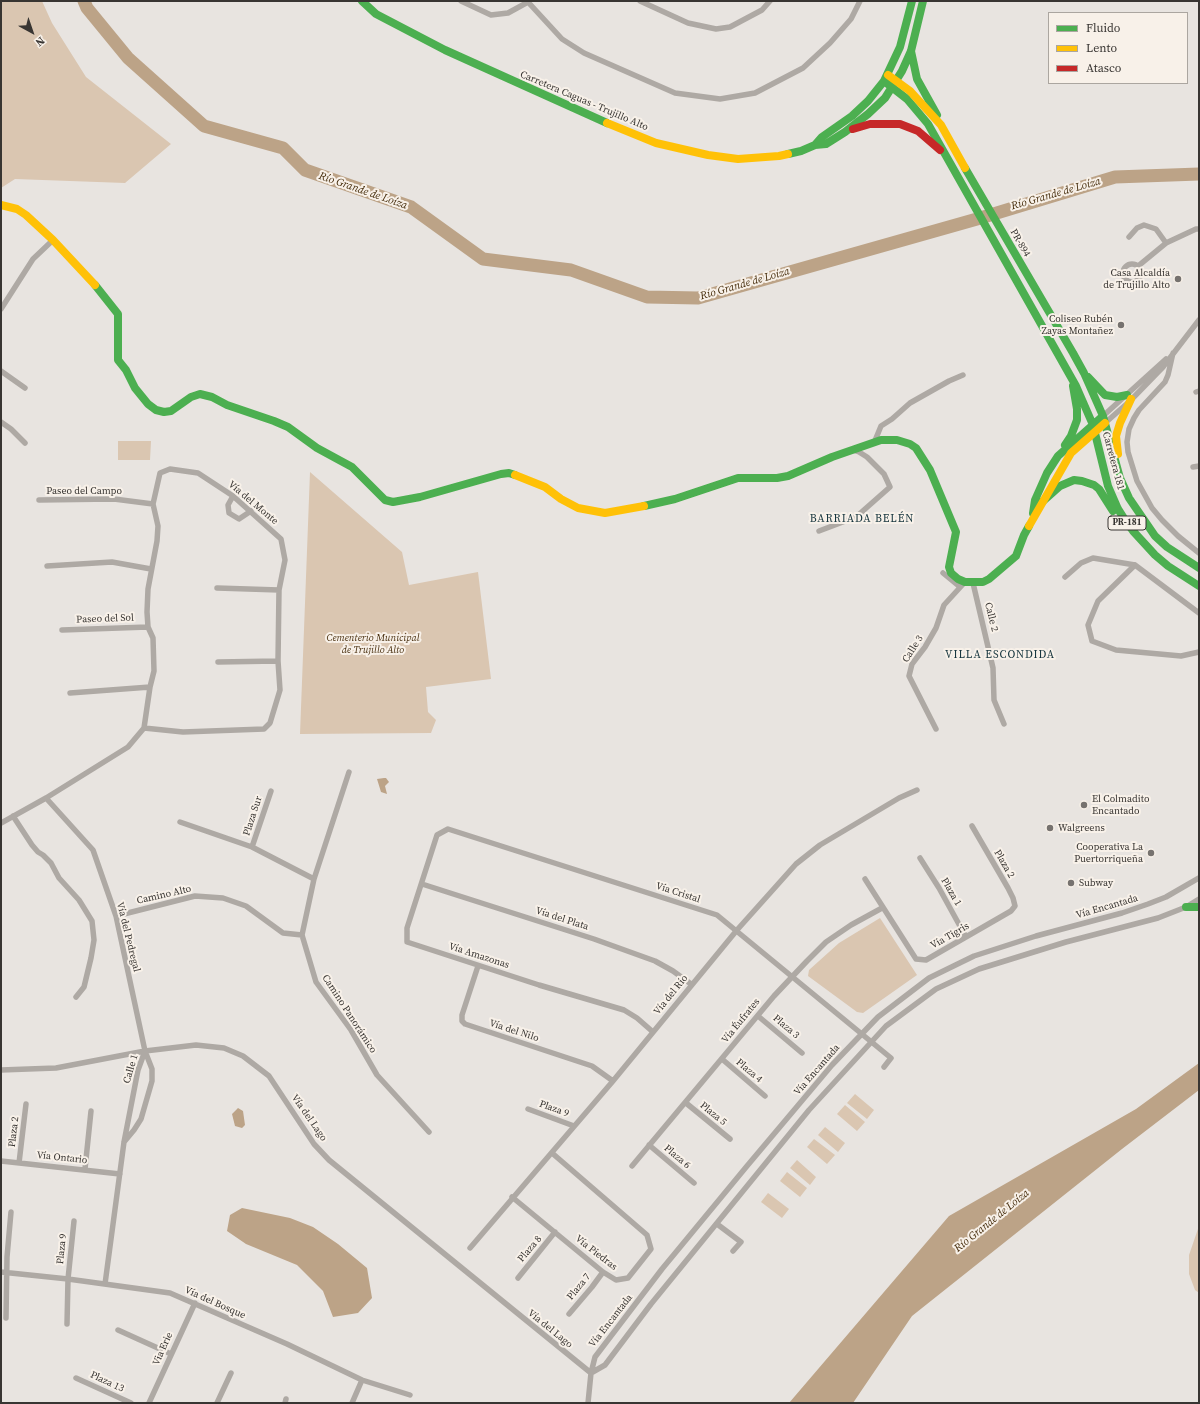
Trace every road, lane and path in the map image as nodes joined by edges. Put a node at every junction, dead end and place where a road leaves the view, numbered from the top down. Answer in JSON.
{"nodes":[{"id":1,"x":362,"y":1,"type":"edge"},
{"id":2,"x":461,"y":1,"type":"edge"},
{"id":3,"x":640,"y":1,"type":"edge"},
{"id":4,"x":770,"y":1,"type":"edge"},
{"id":5,"x":860,"y":1,"type":"edge"},
{"id":6,"x":912,"y":1,"type":"edge"},
{"id":7,"x":923,"y":1,"type":"edge"},
{"id":8,"x":528,"y":2,"type":"edge"},
{"id":9,"x":911,"y":51,"type":"junction"},
{"id":10,"x":886,"y":78,"type":"junction"},
{"id":11,"x":895,"y":84,"type":"junction"},
{"id":12,"x":941,"y":125,"type":"junction"},
{"id":13,"x":845,"y":132,"type":"junction"},
{"id":14,"x":815,"y":145,"type":"junction"},
{"id":15,"x":943,"y":153,"type":"junction"},
{"id":16,"x":1,"y":205,"type":"edge"},
{"id":17,"x":1199,"y":229,"type":"edge"},
{"id":18,"x":1129,"y":237,"type":"dead end"},
{"id":19,"x":53,"y":240,"type":"junction"},
{"id":20,"x":1166,"y":243,"type":"junction"},
{"id":21,"x":1138,"y":266,"type":"dead end"},
{"id":22,"x":1,"y":309,"type":"edge"},
{"id":23,"x":1199,"y":320,"type":"edge"},
{"id":24,"x":1173,"y":353,"type":"junction"},
{"id":25,"x":1,"y":371,"type":"edge"},
{"id":26,"x":1084,"y":373,"type":"junction"},
{"id":27,"x":963,"y":375,"type":"dead end"},
{"id":28,"x":1071,"y":377,"type":"junction"},
{"id":29,"x":25,"y":388,"type":"dead end"},
{"id":30,"x":1129,"y":397,"type":"junction"},
{"id":31,"x":1104,"y":420,"type":"junction"},
{"id":32,"x":1,"y":422,"type":"edge"},
{"id":33,"x":1094,"y":429,"type":"junction"},
{"id":34,"x":25,"y":443,"type":"dead end"},
{"id":35,"x":874,"y":443,"type":"junction"},
{"id":36,"x":853,"y":450,"type":"junction"},
{"id":37,"x":1063,"y":452,"type":"junction"},
{"id":38,"x":1118,"y":472,"type":"junction"},
{"id":39,"x":233,"y":496,"type":"junction"},
{"id":40,"x":39,"y":500,"type":"dead end"},
{"id":41,"x":1042,"y":502,"type":"junction"},
{"id":42,"x":153,"y":504,"type":"junction"},
{"id":43,"x":251,"y":512,"type":"junction"},
{"id":44,"x":1032,"y":520,"type":"junction"},
{"id":45,"x":1133,"y":531,"type":"junction"},
{"id":46,"x":819,"y":532,"type":"dead end"},
{"id":47,"x":1199,"y":553,"type":"edge"},
{"id":48,"x":1135,"y":565,"type":"junction"},
{"id":49,"x":47,"y":566,"type":"dead end"},
{"id":50,"x":1199,"y":568,"type":"edge"},
{"id":51,"x":151,"y":569,"type":"junction"},
{"id":52,"x":943,"y":573,"type":"dead end"},
{"id":53,"x":1065,"y":577,"type":"dead end"},
{"id":54,"x":966,"y":584,"type":"junction"},
{"id":55,"x":1199,"y":586,"type":"edge"},
{"id":56,"x":217,"y":588,"type":"dead end"},
{"id":57,"x":280,"y":590,"type":"junction"},
{"id":58,"x":1199,"y":613,"type":"edge"},
{"id":59,"x":148,"y":627,"type":"junction"},
{"id":60,"x":62,"y":630,"type":"dead end"},
{"id":61,"x":1199,"y":652,"type":"edge"},
{"id":62,"x":278,"y":661,"type":"junction"},
{"id":63,"x":218,"y":662,"type":"dead end"},
{"id":64,"x":150,"y":687,"type":"junction"},
{"id":65,"x":70,"y":693,"type":"dead end"},
{"id":66,"x":1004,"y":724,"type":"dead end"},
{"id":67,"x":144,"y":728,"type":"junction"},
{"id":68,"x":936,"y":729,"type":"dead end"},
{"id":69,"x":349,"y":772,"type":"dead end"},
{"id":70,"x":917,"y":790,"type":"dead end"},
{"id":71,"x":271,"y":791,"type":"dead end"},
{"id":72,"x":46,"y":798,"type":"junction"},
{"id":73,"x":13,"y":816,"type":"junction"},
{"id":74,"x":180,"y":822,"type":"dead end"},
{"id":75,"x":1,"y":823,"type":"edge"},
{"id":76,"x":972,"y":826,"type":"dead end"},
{"id":77,"x":443,"y":832,"type":"joint"},
{"id":78,"x":252,"y":847,"type":"junction"},
{"id":79,"x":920,"y":858,"type":"dead end"},
{"id":80,"x":1199,"y":878,"type":"edge"},
{"id":81,"x":314,"y":879,"type":"junction"},
{"id":82,"x":865,"y":880,"type":"dead end"},
{"id":83,"x":422,"y":884,"type":"junction"},
{"id":84,"x":1199,"y":899,"type":"edge"},
{"id":85,"x":1186,"y":907,"type":"junction"},
{"id":86,"x":1199,"y":907,"type":"edge"},
{"id":87,"x":882,"y":908,"type":"junction"},
{"id":88,"x":1011,"y":911,"type":"joint"},
{"id":89,"x":116,"y":916,"type":"junction"},
{"id":90,"x":737,"y":930,"type":"junction"},
{"id":91,"x":302,"y":935,"type":"junction"},
{"id":92,"x":966,"y":937,"type":"junction"},
{"id":93,"x":478,"y":966,"type":"junction"},
{"id":94,"x":791,"y":977,"type":"junction"},
{"id":95,"x":692,"y":984,"type":"junction"},
{"id":96,"x":76,"y":997,"type":"dead end"},
{"id":97,"x":758,"y":1016,"type":"junction"},
{"id":98,"x":653,"y":1032,"type":"junction"},
{"id":99,"x":862,"y":1034,"type":"junction"},
{"id":100,"x":871,"y":1042,"type":"junction"},
{"id":101,"x":145,"y":1051,"type":"junction"},
{"id":102,"x":802,"y":1053,"type":"dead end"},
{"id":103,"x":722,"y":1059,"type":"junction"},
{"id":104,"x":884,"y":1068,"type":"dead end"},
{"id":105,"x":1,"y":1070,"type":"edge"},
{"id":106,"x":613,"y":1081,"type":"junction"},
{"id":107,"x":765,"y":1096,"type":"dead end"},
{"id":108,"x":686,"y":1103,"type":"junction"},
{"id":109,"x":26,"y":1104,"type":"dead end"},
{"id":110,"x":528,"y":1109,"type":"dead end"},
{"id":111,"x":91,"y":1111,"type":"dead end"},
{"id":112,"x":574,"y":1126,"type":"junction"},
{"id":113,"x":429,"y":1132,"type":"dead end"},
{"id":114,"x":730,"y":1139,"type":"dead end"},
{"id":115,"x":124,"y":1142,"type":"junction"},
{"id":116,"x":650,"y":1145,"type":"junction"},
{"id":117,"x":552,"y":1153,"type":"junction"},
{"id":118,"x":1,"y":1161,"type":"edge"},
{"id":119,"x":19,"y":1163,"type":"junction"},
{"id":120,"x":632,"y":1166,"type":"dead end"},
{"id":121,"x":85,"y":1169,"type":"junction"},
{"id":122,"x":120,"y":1174,"type":"junction"},
{"id":123,"x":694,"y":1183,"type":"dead end"},
{"id":124,"x":512,"y":1197,"type":"junction"},
{"id":125,"x":11,"y":1212,"type":"dead end"},
{"id":126,"x":74,"y":1221,"type":"dead end"},
{"id":127,"x":718,"y":1224,"type":"junction"},
{"id":128,"x":555,"y":1232,"type":"junction"},
{"id":129,"x":470,"y":1248,"type":"dead end"},
{"id":130,"x":734,"y":1251,"type":"dead end"},
{"id":131,"x":4,"y":1272,"type":"edge"},
{"id":132,"x":603,"y":1272,"type":"junction"},
{"id":133,"x":518,"y":1278,"type":"dead end"},
{"id":134,"x":68,"y":1279,"type":"junction"},
{"id":135,"x":105,"y":1284,"type":"junction"},
{"id":136,"x":195,"y":1303,"type":"junction"},
{"id":137,"x":569,"y":1314,"type":"dead end"},
{"id":138,"x":6,"y":1318,"type":"dead end"},
{"id":139,"x":67,"y":1324,"type":"dead end"},
{"id":140,"x":118,"y":1330,"type":"dead end"},
{"id":141,"x":171,"y":1354,"type":"junction"},
{"id":142,"x":231,"y":1373,"type":"dead end"},
{"id":143,"x":591,"y":1373,"type":"junction"},
{"id":144,"x":76,"y":1378,"type":"dead end"},
{"id":145,"x":362,"y":1380,"type":"junction"},
{"id":146,"x":410,"y":1395,"type":"dead end"},
{"id":147,"x":130,"y":1403,"type":"edge"},
{"id":148,"x":149,"y":1403,"type":"edge"},
{"id":149,"x":217,"y":1403,"type":"edge"},
{"id":150,"x":352,"y":1403,"type":"edge"},
{"id":151,"x":588,"y":1403,"type":"edge"}],
"edges":[{"from":1,"to":14,"type":"main road","name":"Carretera Caguas - Trujillo Alto"},
{"from":2,"to":8,"type":"street"},
{"from":3,"to":4,"type":"street"},
{"from":5,"to":8,"type":"street"},
{"from":6,"to":10,"type":"main road","name":"Carretera Caguas - Trujillo Alto"},
{"from":7,"to":9,"type":"main road","name":"Carretera Caguas - Trujillo Alto"},
{"from":9,"to":11,"type":"main road","name":"Carretera Caguas - Trujillo Alto"},
{"from":9,"to":12,"type":"main road"},
{"from":10,"to":11,"type":"main road","name":"PR-894","number":"PR-894"},
{"from":10,"to":14,"type":"main road","name":"Carretera Caguas - Trujillo Alto"},
{"from":11,"to":12,"type":"main road","name":"PR-894","number":"PR-894"},
{"from":11,"to":13,"type":"main road","name":"Carretera Caguas - Trujillo Alto"},
{"from":11,"to":15,"type":"main road","name":"PR-894","number":"PR-894"},
{"from":12,"to":26,"type":"main road","name":"PR-894","number":"PR-894"},
{"from":13,"to":14,"type":"main road","name":"Carretera Caguas - Trujillo Alto"},
{"from":13,"to":15,"type":"main road"},
{"from":15,"to":28,"type":"main road","name":"PR-894","number":"PR-894"},
{"from":16,"to":19,"type":"main road"},
{"from":17,"to":20,"type":"street"},
{"from":18,"to":20,"type":"street"},
{"from":19,"to":22,"type":"street"},
{"from":19,"to":36,"type":"main road"},
{"from":20,"to":21,"type":"street"},
{"from":23,"to":24,"type":"street"},
{"from":24,"to":30,"type":"street"},
{"from":24,"to":47,"type":"street"},
{"from":25,"to":29,"type":"street"},
{"from":26,"to":30,"type":"main road"},
{"from":26,"to":31,"type":"main road","name":"PR-894","number":"PR-894"},
{"from":27,"to":35,"type":"street"},
{"from":28,"to":33,"type":"main road","name":"PR-894","number":"PR-894"},
{"from":28,"to":37,"type":"main road"},
{"from":30,"to":31,"type":"street"},
{"from":30,"to":38,"type":"main road"},
{"from":31,"to":33,"type":"main road"},
{"from":31,"to":38,"type":"main road","name":"Carretera 181","number":"PR-181"},
{"from":32,"to":34,"type":"street"},
{"from":33,"to":37,"type":"main road"},
{"from":33,"to":41,"type":"main road"},
{"from":33,"to":45,"type":"main road","name":"Carretera 181","number":"PR-181"},
{"from":35,"to":36,"type":"main road"},
{"from":35,"to":54,"type":"main road"},
{"from":36,"to":46,"type":"street"},
{"from":37,"to":44,"type":"main road"},
{"from":38,"to":50,"type":"main road","name":"Carretera 181","number":"PR-181"},
{"from":39,"to":42,"type":"street","name":"Vía del Monte"},
{"from":39,"to":43,"type":"street","name":"Vía del Monte"},
{"from":39,"to":43,"type":"street"},
{"from":40,"to":42,"type":"street","name":"Paseo del Campo"},
{"from":41,"to":44,"type":"main road"},
{"from":41,"to":45,"type":"main road"},
{"from":42,"to":51,"type":"street","name":"Vía del Monte"},
{"from":43,"to":57,"type":"street","name":"Vía del Monte"},
{"from":44,"to":54,"type":"main road"},
{"from":45,"to":55,"type":"main road","name":"Carretera 181","number":"PR-181"},
{"from":48,"to":53,"type":"street"},
{"from":48,"to":58,"type":"street"},
{"from":48,"to":61,"type":"street"},
{"from":49,"to":51,"type":"street"},
{"from":51,"to":59,"type":"street","name":"Vía del Monte"},
{"from":52,"to":54,"type":"street"},
{"from":54,"to":66,"type":"street","name":"Calle 2"},
{"from":54,"to":68,"type":"street","name":"Calle 3"},
{"from":56,"to":57,"type":"street"},
{"from":57,"to":62,"type":"street","name":"Vía del Monte"},
{"from":59,"to":60,"type":"street","name":"Paseo del Sol"},
{"from":59,"to":64,"type":"street","name":"Vía del Monte"},
{"from":62,"to":63,"type":"street"},
{"from":62,"to":67,"type":"street","name":"Vía del Monte"},
{"from":64,"to":65,"type":"street"},
{"from":64,"to":67,"type":"street","name":"Vía del Monte"},
{"from":67,"to":72,"type":"street"},
{"from":69,"to":81,"type":"street","name":"Camino Panorámico"},
{"from":70,"to":90,"type":"street","name":"Vía del Río"},
{"from":71,"to":78,"type":"street","name":"Plaza Sur"},
{"from":72,"to":73,"type":"street"},
{"from":72,"to":89,"type":"street","name":"Vía del Pedregal"},
{"from":73,"to":75,"type":"street"},
{"from":73,"to":96,"type":"street"},
{"from":74,"to":78,"type":"street"},
{"from":76,"to":88,"type":"street","name":"Plaza 2"},
{"from":77,"to":83,"type":"street","name":"Vía Amazonas"},
{"from":77,"to":90,"type":"street","name":"Vía Cristal"},
{"from":78,"to":81,"type":"street"},
{"from":79,"to":92,"type":"street","name":"Plaza 1"},
{"from":80,"to":99,"type":"street","name":"Vía Encantada"},
{"from":81,"to":91,"type":"street","name":"Camino Panorámico"},
{"from":82,"to":87,"type":"street","name":"Vía Tigris"},
{"from":83,"to":93,"type":"street","name":"Vía Amazonas"},
{"from":83,"to":95,"type":"street","name":"Vía del Plata"},
{"from":84,"to":85,"type":"street","name":"Vía Encantada"},
{"from":85,"to":86,"type":"main road"},
{"from":85,"to":100,"type":"street","name":"Vía Encantada"},
{"from":87,"to":92,"type":"street","name":"Vía Tigris"},
{"from":87,"to":94,"type":"street","name":"Vía Éufrates"},
{"from":88,"to":92,"type":"street","name":"Vía Tigris"},
{"from":89,"to":91,"type":"street","name":"Camino Alto"},
{"from":89,"to":101,"type":"street","name":"Vía del Pedregal"},
{"from":90,"to":94,"type":"street","name":"Vía Cristal"},
{"from":90,"to":95,"type":"street","name":"Vía del Río"},
{"from":91,"to":113,"type":"street","name":"Camino Panorámico"},
{"from":93,"to":98,"type":"street","name":"Vía Amazonas"},
{"from":93,"to":106,"type":"street","name":"Vía del Nilo"},
{"from":94,"to":97,"type":"street","name":"Vía Éufrates"},
{"from":94,"to":99,"type":"street","name":"Vía Cristal"},
{"from":95,"to":98,"type":"street","name":"Vía del Río"},
{"from":97,"to":102,"type":"street","name":"Plaza 3"},
{"from":97,"to":103,"type":"street","name":"Vía Éufrates"},
{"from":98,"to":106,"type":"street","name":"Vía del Río"},
{"from":99,"to":100,"type":"street","name":"Vía Cristal"},
{"from":99,"to":143,"type":"street","name":"Vía Encantada"},
{"from":100,"to":104,"type":"street","name":"Vía Cristal"},
{"from":100,"to":127,"type":"street","name":"Vía Encantada"},
{"from":101,"to":105,"type":"street","name":"Vía del Lago"},
{"from":101,"to":115,"type":"street","name":"Calle 1"},
{"from":101,"to":115,"type":"street","name":"Calle 1"},
{"from":101,"to":143,"type":"street","name":"Vía del Lago"},
{"from":103,"to":107,"type":"street","name":"Plaza 4"},
{"from":103,"to":108,"type":"street","name":"Vía Éufrates"},
{"from":106,"to":112,"type":"street","name":"Vía del Río"},
{"from":108,"to":114,"type":"street","name":"Plaza 5"},
{"from":108,"to":116,"type":"street","name":"Vía Éufrates"},
{"from":109,"to":119,"type":"street","name":"Plaza 2"},
{"from":110,"to":112,"type":"street","name":"Plaza 9"},
{"from":111,"to":121,"type":"street"},
{"from":112,"to":117,"type":"street","name":"Vía del Río"},
{"from":115,"to":122,"type":"street","name":"Calle 1"},
{"from":116,"to":120,"type":"street","name":"Vía Éufrates"},
{"from":116,"to":123,"type":"street","name":"Plaza 6"},
{"from":117,"to":124,"type":"street","name":"Vía del Río"},
{"from":117,"to":132,"type":"street","name":"Vía Piedras"},
{"from":118,"to":119,"type":"street","name":"Vía Ontario"},
{"from":119,"to":121,"type":"street","name":"Vía Ontario"},
{"from":121,"to":122,"type":"street","name":"Vía Ontario"},
{"from":122,"to":135,"type":"street","name":"Calle 1"},
{"from":124,"to":128,"type":"street","name":"Vía Piedras"},
{"from":124,"to":129,"type":"street","name":"Vía del Río"},
{"from":125,"to":131,"type":"street"},
{"from":126,"to":134,"type":"street","name":"Plaza 9"},
{"from":127,"to":130,"type":"street"},
{"from":127,"to":143,"type":"street","name":"Vía Encantada"},
{"from":128,"to":132,"type":"street","name":"Vía Piedras"},
{"from":128,"to":133,"type":"street","name":"Plaza 8"},
{"from":131,"to":134,"type":"street","name":"Vía del Bosque"},
{"from":131,"to":138,"type":"street"},
{"from":132,"to":137,"type":"street","name":"Plaza 7"},
{"from":134,"to":135,"type":"street","name":"Vía del Bosque"},
{"from":134,"to":139,"type":"street","name":"Plaza 9"},
{"from":135,"to":136,"type":"street","name":"Vía del Bosque"},
{"from":136,"to":141,"type":"street","name":"Via Erie"},
{"from":136,"to":145,"type":"street","name":"Vía del Bosque"},
{"from":140,"to":141,"type":"street"},
{"from":141,"to":148,"type":"street","name":"Via Erie"},
{"from":142,"to":149,"type":"street"},
{"from":143,"to":151,"type":"street"},
{"from":144,"to":147,"type":"street","name":"Plaza 13"},
{"from":145,"to":146,"type":"street","name":"Vía del Bosque"},
{"from":145,"to":150,"type":"street"}]}
